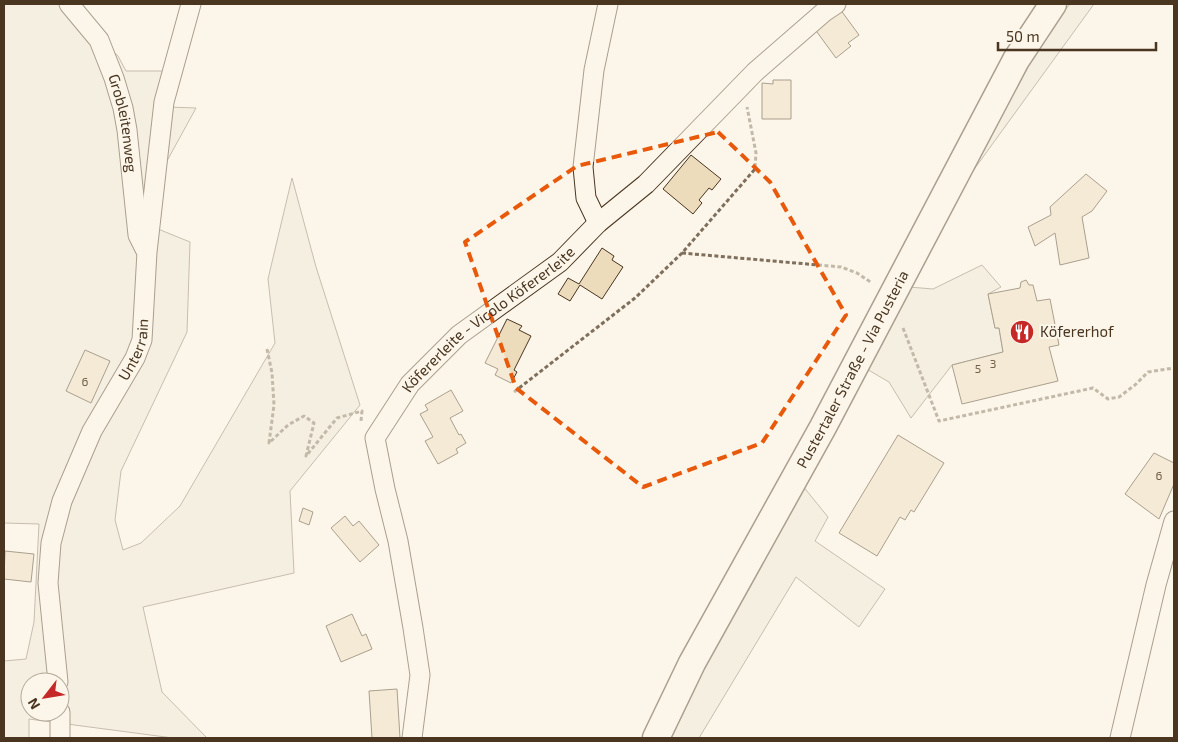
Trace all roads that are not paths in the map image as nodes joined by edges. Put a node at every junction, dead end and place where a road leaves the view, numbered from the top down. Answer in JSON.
{"nodes":[{"id":1,"x":69,"y":4,"type":"edge"},
{"id":2,"x":190,"y":4,"type":"edge"},
{"id":3,"x":608,"y":4,"type":"edge"},
{"id":4,"x":836,"y":4,"type":"edge"},
{"id":5,"x":1052,"y":4,"type":"edge"},
{"id":6,"x":598,"y":223,"type":"junction"},
{"id":7,"x":147,"y":252,"type":"junction"},
{"id":8,"x":1174,"y":521,"type":"edge"},
{"id":9,"x":57,"y":672,"type":"edge"},
{"id":10,"x":60,"y":722,"type":"edge"},
{"id":11,"x":60,"y":738,"type":"edge"},
{"id":12,"x":412,"y":738,"type":"edge"},
{"id":13,"x":656,"y":738,"type":"edge"},
{"id":14,"x":1120,"y":738,"type":"edge"}],
"edges":[{"from":1,"to":7,"type":"street","name":"Grobleitenweg"},
{"from":2,"to":7,"type":"street","name":"Unterrain"},
{"from":3,"to":6,"type":"street"},
{"from":4,"to":6,"type":"street","name":"Köfererleite - Vicolo Köfererleite"},
{"from":5,"to":13,"type":"main road","name":"Pustertaler Straße - Via Pusteria"},
{"from":6,"to":12,"type":"street","name":"Köfererleite - Vicolo Köfererleite"},
{"from":7,"to":9,"type":"street","name":"Unterrain"},
{"from":8,"to":14,"type":"street"},
{"from":10,"to":11,"type":"street"}]}
